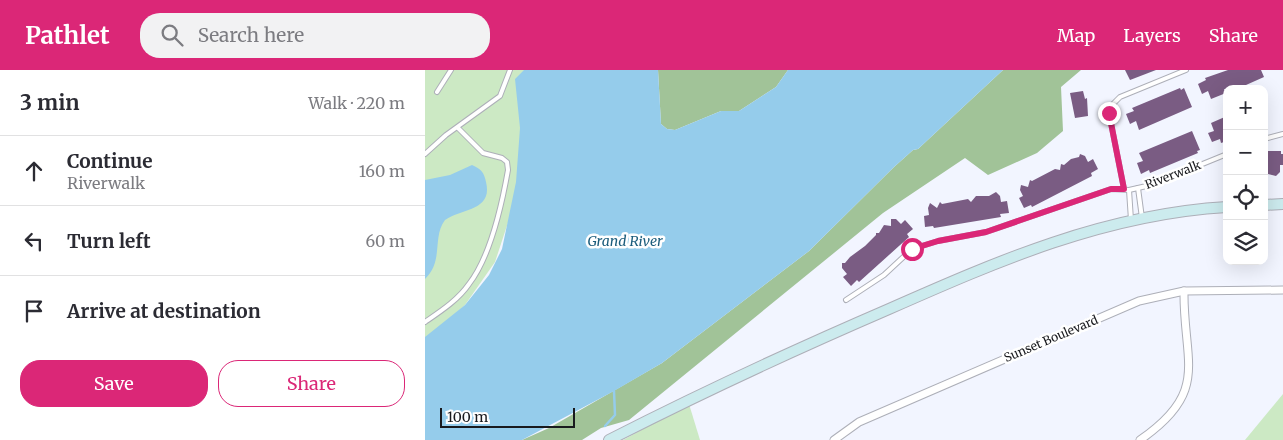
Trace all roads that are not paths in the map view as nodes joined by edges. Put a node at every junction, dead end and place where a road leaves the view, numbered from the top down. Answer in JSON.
{"nodes":[{"id":1,"x":451,"y":70,"type":"edge"},
{"id":2,"x":510,"y":70,"type":"edge"},
{"id":3,"x":1186,"y":70,"type":"edge"},
{"id":4,"x":437,"y":92,"type":"dead end"},
{"id":5,"x":458,"y":128,"type":"junction"},
{"id":6,"x":1283,"y":134,"type":"edge"},
{"id":7,"x":1268,"y":138,"type":"edge"},
{"id":8,"x":425,"y":154,"type":"edge"},
{"id":9,"x":1223,"y":156,"type":"edge"},
{"id":10,"x":1138,"y":188,"type":"junction"},
{"id":11,"x":1126,"y":190,"type":"junction"},
{"id":12,"x":1268,"y":204,"type":"edge"},
{"id":13,"x":1283,"y":204,"type":"edge"},
{"id":14,"x":1223,"y":208,"type":"edge"},
{"id":15,"x":1142,"y":218,"type":"junction"},
{"id":16,"x":1131,"y":220,"type":"junction"},
{"id":17,"x":1283,"y":290,"type":"edge"},
{"id":18,"x":1183,"y":291,"type":"junction"},
{"id":19,"x":846,"y":300,"type":"dead end"},
{"id":20,"x":425,"y":322,"type":"edge"},
{"id":21,"x":609,"y":440,"type":"edge"},
{"id":22,"x":834,"y":440,"type":"edge"},
{"id":23,"x":1141,"y":440,"type":"edge"}],
"edges":[{"from":1,"to":4,"type":"lane"},
{"from":2,"to":5,"type":"lane"},
{"from":3,"to":11,"type":"lane"},
{"from":5,"to":8,"type":"lane"},
{"from":5,"to":20,"type":"lane"},
{"from":6,"to":7,"type":"lane"},
{"from":9,"to":10,"type":"lane","name":"Riverwalk"},
{"from":10,"to":11,"type":"lane","name":"Riverwalk"},
{"from":10,"to":15,"type":"lane"},
{"from":11,"to":16,"type":"lane"},
{"from":11,"to":19,"type":"lane","name":"Riverwalk"},
{"from":12,"to":13,"type":"main road"},
{"from":14,"to":15,"type":"main road"},
{"from":15,"to":16,"type":"main road"},
{"from":16,"to":21,"type":"main road"},
{"from":17,"to":18,"type":"street","name":"Sunset Boulevard"},
{"from":18,"to":22,"type":"street","name":"Sunset Boulevard"},
{"from":18,"to":23,"type":"street"}]}
